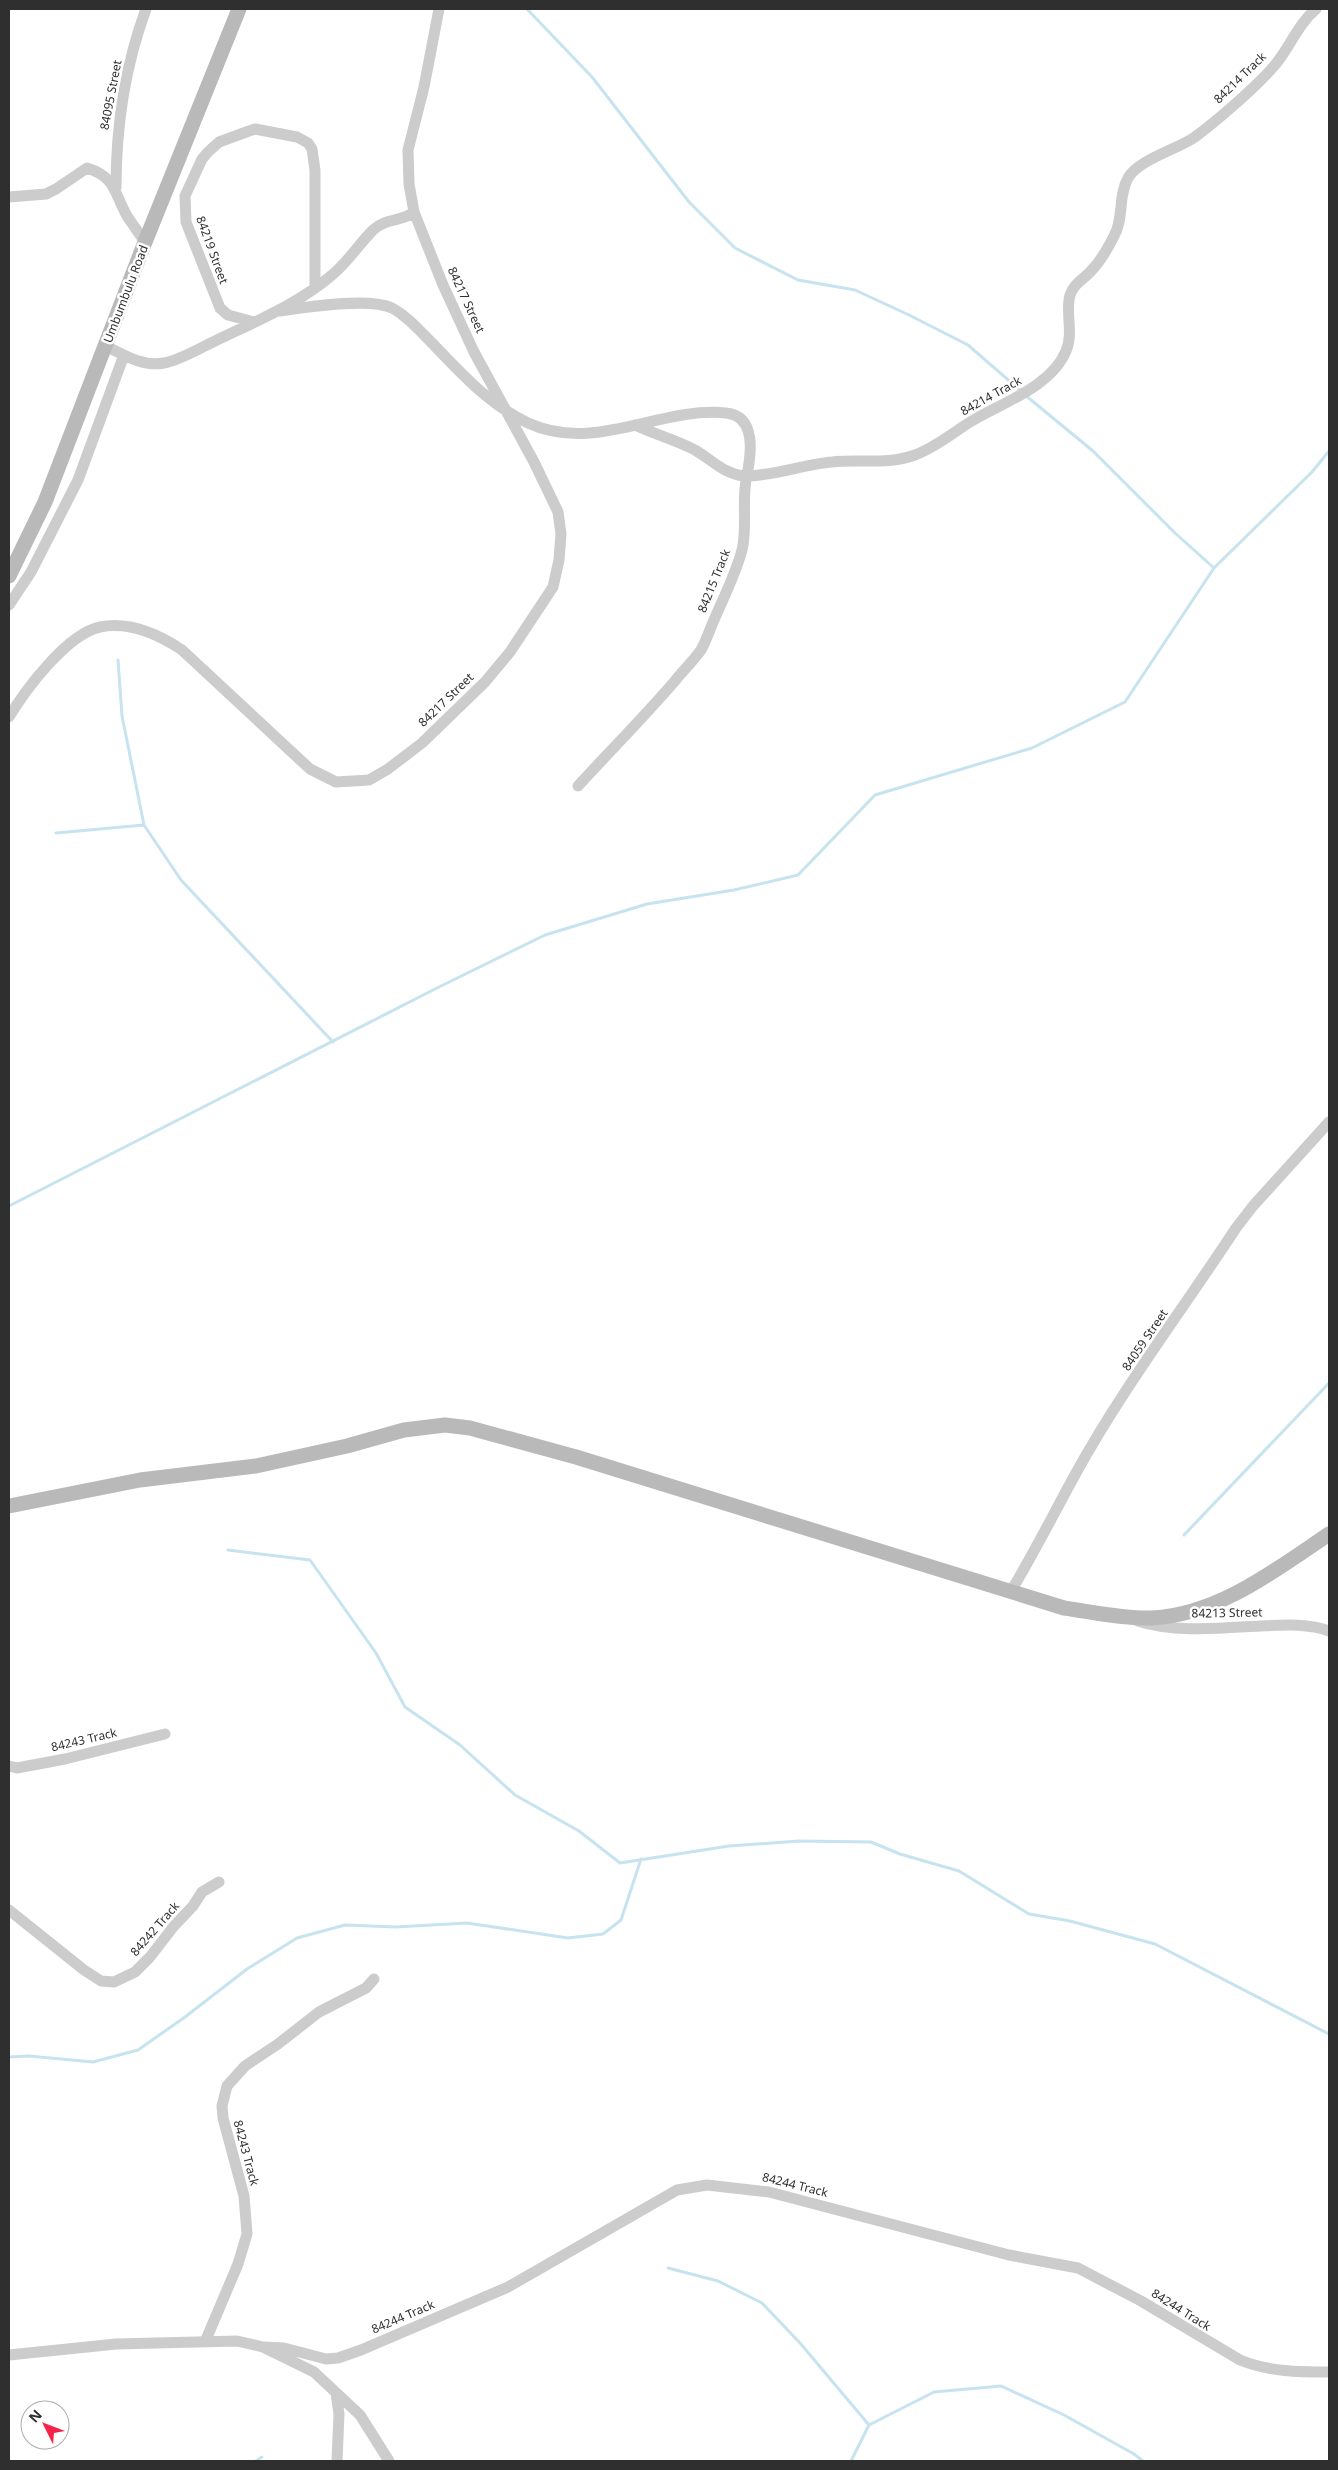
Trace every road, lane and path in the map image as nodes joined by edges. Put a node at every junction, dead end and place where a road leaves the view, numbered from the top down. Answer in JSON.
{"nodes":[{"id":1,"x":146,"y":9,"type":"edge"},
{"id":2,"x":239,"y":9,"type":"edge"},
{"id":3,"x":439,"y":9,"type":"edge"},
{"id":4,"x":1316,"y":9,"type":"edge"},
{"id":5,"x":116,"y":188,"type":"junction"},
{"id":6,"x":9,"y":197,"type":"edge"},
{"id":7,"x":414,"y":212,"type":"junction"},
{"id":8,"x":145,"y":242,"type":"junction"},
{"id":9,"x":315,"y":288,"type":"junction"},
{"id":10,"x":280,"y":311,"type":"junction"},
{"id":11,"x":254,"y":322,"type":"junction"},
{"id":12,"x":106,"y":346,"type":"junction"},
{"id":13,"x":124,"y":355,"type":"junction"},
{"id":14,"x":508,"y":413,"type":"junction"},
{"id":15,"x":635,"y":426,"type":"junction"},
{"id":16,"x":746,"y":476,"type":"junction"},
{"id":17,"x":9,"y":576,"type":"edge"},
{"id":18,"x":9,"y":605,"type":"edge"},
{"id":19,"x":9,"y":716,"type":"edge"},
{"id":20,"x":578,"y":786,"type":"dead end"},
{"id":21,"x":1329,"y":1122,"type":"edge"},
{"id":22,"x":9,"y":1506,"type":"edge"},
{"id":23,"x":1329,"y":1534,"type":"edge"},
{"id":24,"x":1010,"y":1593,"type":"junction"},
{"id":25,"x":1126,"y":1617,"type":"junction"},
{"id":26,"x":1329,"y":1632,"type":"edge"},
{"id":27,"x":165,"y":1734,"type":"dead end"},
{"id":28,"x":9,"y":1766,"type":"edge"},
{"id":29,"x":219,"y":1882,"type":"dead end"},
{"id":30,"x":9,"y":1910,"type":"edge"},
{"id":31,"x":374,"y":1979,"type":"dead end"},
{"id":32,"x":205,"y":2342,"type":"junction"},
{"id":33,"x":264,"y":2347,"type":"junction"},
{"id":34,"x":9,"y":2355,"type":"edge"},
{"id":35,"x":1329,"y":2372,"type":"edge"},
{"id":36,"x":336,"y":2393,"type":"junction"},
{"id":37,"x":337,"y":2461,"type":"edge"},
{"id":38,"x":389,"y":2461,"type":"edge"}],
"edges":[{"from":1,"to":5,"type":"street","name":"84095 Street"},
{"from":2,"to":8,"type":"street","name":"Umbumbulu Road"},
{"from":3,"to":7,"type":"street","name":"84217 Street"},
{"from":4,"to":16,"type":"street","name":"84214 Track"},
{"from":5,"to":6,"type":"street"},
{"from":5,"to":8,"type":"street"},
{"from":7,"to":9,"type":"street"},
{"from":7,"to":14,"type":"street","name":"84217 Street"},
{"from":8,"to":12,"type":"street","name":"Umbumbulu Road"},
{"from":9,"to":10,"type":"street"},
{"from":9,"to":11,"type":"street","name":"84219 Street"},
{"from":10,"to":11,"type":"street"},
{"from":10,"to":14,"type":"street"},
{"from":11,"to":13,"type":"street"},
{"from":12,"to":13,"type":"street"},
{"from":12,"to":17,"type":"street","name":"Umbumbulu Road"},
{"from":13,"to":18,"type":"street"},
{"from":14,"to":15,"type":"street"},
{"from":14,"to":19,"type":"street","name":"84217 Street"},
{"from":15,"to":16,"type":"street","name":"84214 Track"},
{"from":15,"to":16,"type":"street","name":"84215 Track"},
{"from":16,"to":20,"type":"street","name":"84215 Track"},
{"from":21,"to":24,"type":"street","name":"84059 Street"},
{"from":22,"to":24,"type":"street"},
{"from":23,"to":25,"type":"street"},
{"from":24,"to":25,"type":"street"},
{"from":25,"to":26,"type":"street","name":"84213 Street"},
{"from":27,"to":28,"type":"street","name":"84243 Track"},
{"from":29,"to":30,"type":"street","name":"84242 Track"},
{"from":31,"to":32,"type":"street","name":"84243 Track"},
{"from":32,"to":33,"type":"street"},
{"from":32,"to":34,"type":"street"},
{"from":33,"to":35,"type":"street","name":"84244 Track"},
{"from":33,"to":36,"type":"street"},
{"from":36,"to":37,"type":"street"},
{"from":36,"to":38,"type":"street"}]}
